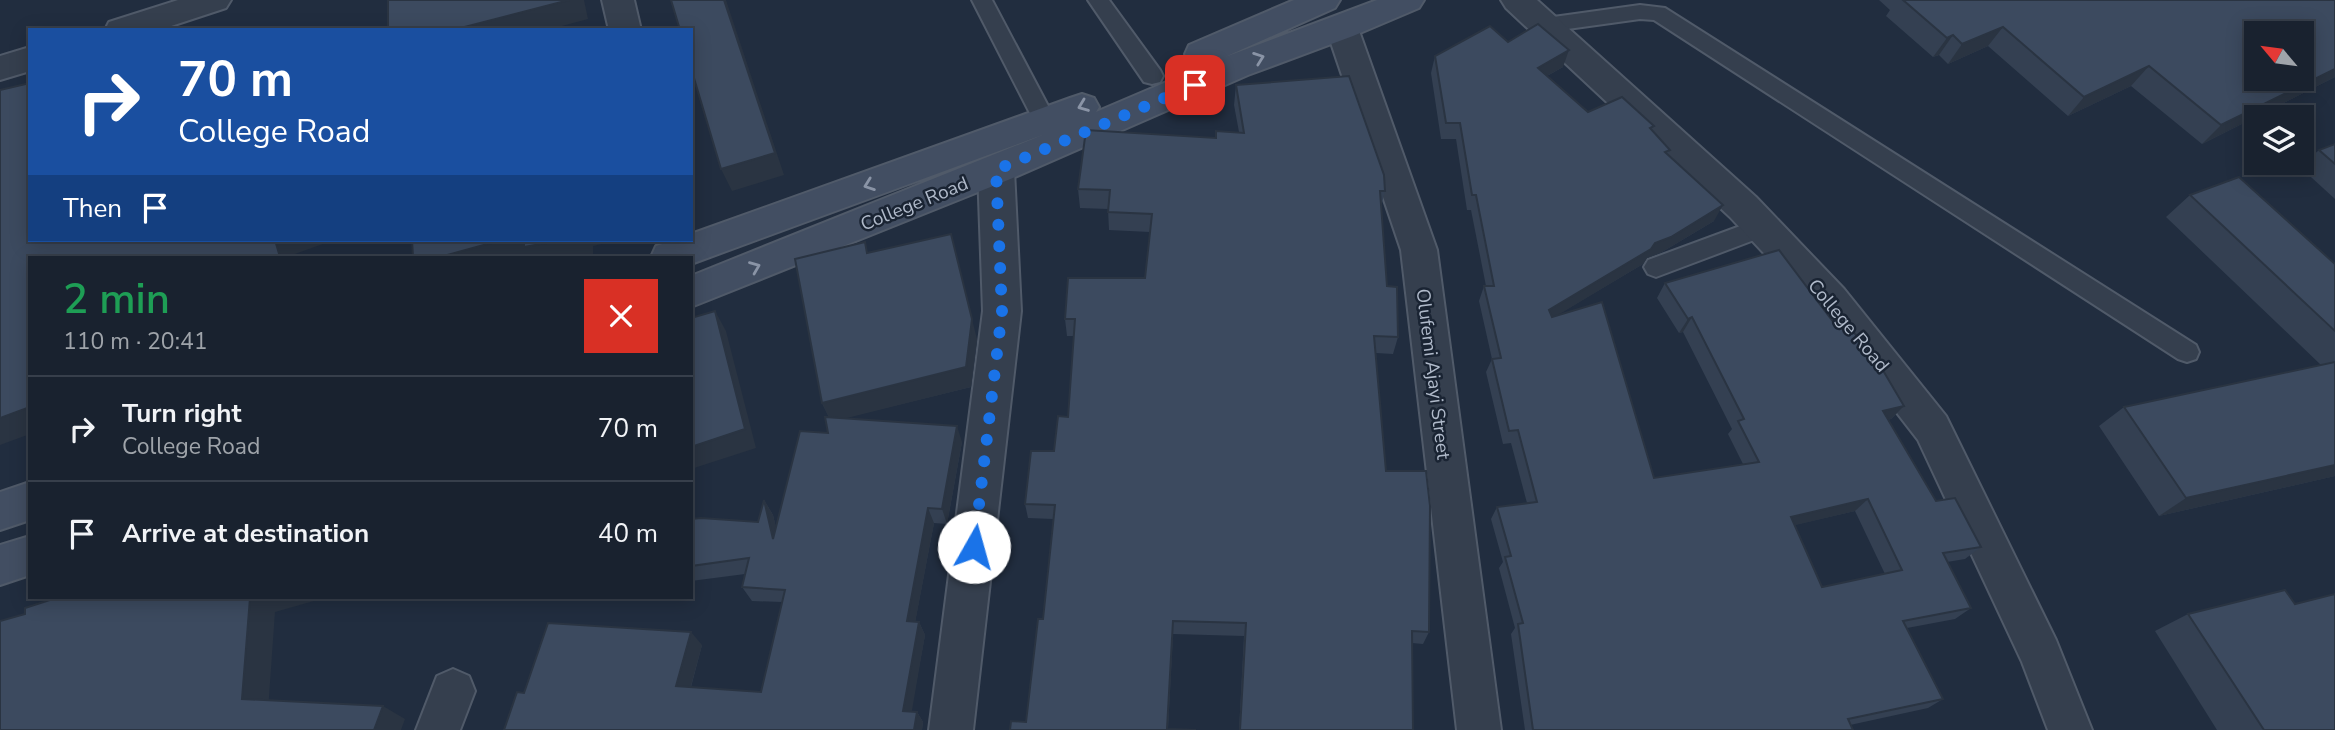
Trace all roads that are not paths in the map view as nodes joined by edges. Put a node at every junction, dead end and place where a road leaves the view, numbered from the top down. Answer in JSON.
{"nodes":[{"id":1,"x":215,"y":0,"type":"edge"},
{"id":2,"x":618,"y":0,"type":"edge"},
{"id":3,"x":982,"y":0,"type":"edge"},
{"id":4,"x":1408,"y":0,"type":"edge"},
{"id":5,"x":1517,"y":0,"type":"edge"},
{"id":6,"x":1103,"y":1,"type":"edge"},
{"id":7,"x":1333,"y":14,"type":"edge"},
{"id":8,"x":1546,"y":25,"type":"junction"},
{"id":9,"x":127,"y":28,"type":"edge"},
{"id":10,"x":625,"y":28,"type":"edge"},
{"id":11,"x":28,"y":60,"type":"edge"},
{"id":12,"x":0,"y":68,"type":"edge"},
{"id":13,"x":1152,"y":76,"type":"junction"},
{"id":14,"x":1045,"y":121,"type":"junction"},
{"id":15,"x":996,"y":170,"type":"junction"},
{"id":16,"x":1762,"y":227,"type":"junction"},
{"id":17,"x":675,"y":250,"type":"edge"},
{"id":18,"x":1656,"y":267,"type":"dead end"},
{"id":19,"x":693,"y":291,"type":"edge"},
{"id":20,"x":2187,"y":352,"type":"dead end"},
{"id":21,"x":28,"y":502,"type":"edge"},
{"id":22,"x":0,"y":512,"type":"edge"},
{"id":23,"x":28,"y":556,"type":"edge"},
{"id":24,"x":0,"y":565,"type":"edge"},
{"id":25,"x":951,"y":730,"type":"edge"},
{"id":26,"x":1479,"y":730,"type":"edge"},
{"id":27,"x":2070,"y":730,"type":"edge"}],
"edges":[{"from":1,"to":9,"type":"street"},
{"from":2,"to":10,"type":"street"},
{"from":3,"to":14,"type":"lane"},
{"from":4,"to":7,"type":"main road","name":"College Road"},
{"from":5,"to":8,"type":"street","name":"College Road"},
{"from":6,"to":13,"type":"lane"},
{"from":7,"to":13,"type":"main road","name":"College Road"},
{"from":15,"to":7,"type":"main road","name":"College Road","one_way":true},
{"from":7,"to":26,"type":"street","name":"Olufemi Ajayi Street"},
{"from":8,"to":16,"type":"street","name":"College Road"},
{"from":8,"to":20,"type":"lane"},
{"from":11,"to":12,"type":"street"},
{"from":13,"to":14,"type":"main road","name":"College Road","one_way":true},
{"from":14,"to":17,"type":"main road","name":"College Road","one_way":true},
{"from":19,"to":15,"type":"main road","name":"College Road","one_way":true},
{"from":15,"to":25,"type":"street"},
{"from":16,"to":18,"type":"lane"},
{"from":16,"to":27,"type":"street","name":"College Road"},
{"from":21,"to":22,"type":"main road"},
{"from":23,"to":24,"type":"main road"}]}
